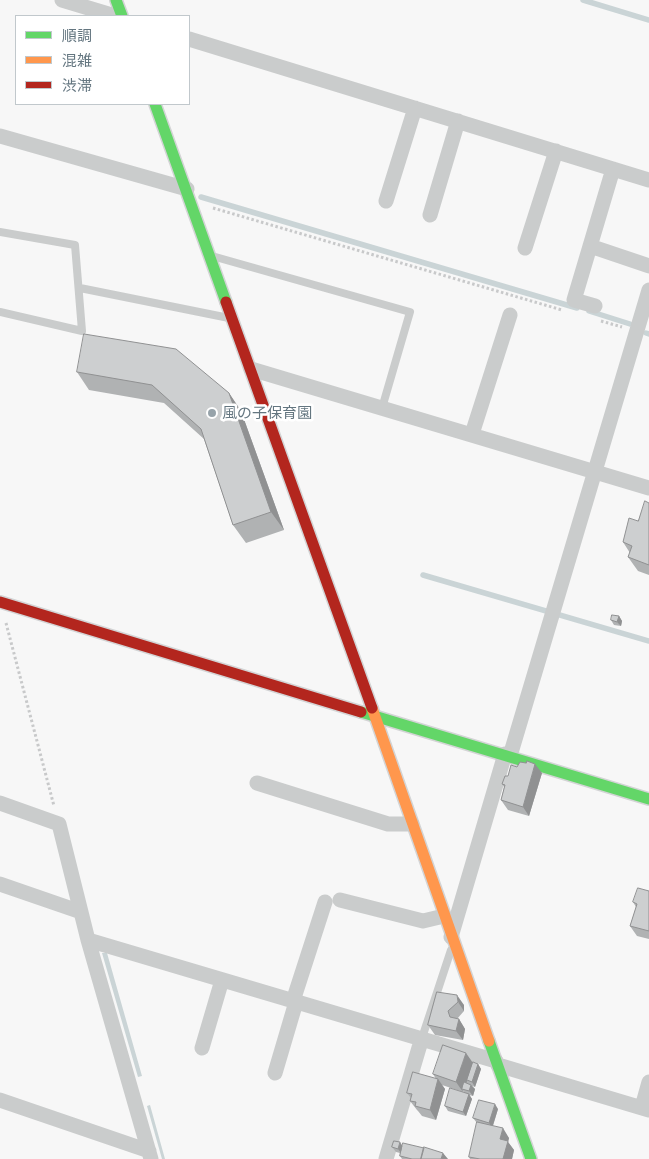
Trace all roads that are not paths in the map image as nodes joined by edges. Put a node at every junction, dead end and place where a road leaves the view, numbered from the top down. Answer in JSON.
{"nodes":[{"id":1,"x":62,"y":0,"type":"edge"},
{"id":2,"x":116,"y":0,"type":"edge"},
{"id":3,"x":112,"y":15,"type":"edge"},
{"id":4,"x":122,"y":15,"type":"edge"},
{"id":5,"x":190,"y":39,"type":"edge"},
{"id":6,"x":155,"y":105,"type":"edge"},
{"id":7,"x":415,"y":108,"type":"junction"},
{"id":8,"x":458,"y":122,"type":"junction"},
{"id":9,"x":0,"y":136,"type":"edge"},
{"id":10,"x":556,"y":151,"type":"junction"},
{"id":11,"x":613,"y":169,"type":"junction"},
{"id":12,"x":649,"y":180,"type":"edge"},
{"id":13,"x":189,"y":195,"type":"junction"},
{"id":14,"x":386,"y":201,"type":"dead end"},
{"id":15,"x":430,"y":215,"type":"dead end"},
{"id":16,"x":0,"y":232,"type":"edge"},
{"id":17,"x":590,"y":246,"type":"junction"},
{"id":18,"x":525,"y":248,"type":"dead end"},
{"id":19,"x":211,"y":256,"type":"junction"},
{"id":20,"x":649,"y":266,"type":"edge"},
{"id":21,"x":80,"y":288,"type":"junction"},
{"id":22,"x":649,"y":290,"type":"edge"},
{"id":23,"x":0,"y":312,"type":"edge"},
{"id":24,"x":597,"y":313,"type":"road end"},
{"id":25,"x":510,"y":315,"type":"dead end"},
{"id":26,"x":233,"y":319,"type":"junction"},
{"id":27,"x":251,"y":369,"type":"junction"},
{"id":28,"x":382,"y":408,"type":"junction"},
{"id":29,"x":472,"y":434,"type":"junction"},
{"id":30,"x":595,"y":472,"type":"junction"},
{"id":31,"x":649,"y":488,"type":"edge"},
{"id":32,"x":0,"y":602,"type":"edge"},
{"id":33,"x":375,"y":715,"type":"junction"},
{"id":34,"x":507,"y":755,"type":"junction"},
{"id":35,"x":257,"y":784,"type":"dead end"},
{"id":36,"x":649,"y":799,"type":"edge"},
{"id":37,"x":0,"y":803,"type":"edge"},
{"id":38,"x":412,"y":824,"type":"junction"},
{"id":39,"x":0,"y":884,"type":"edge"},
{"id":40,"x":81,"y":912,"type":"junction"},
{"id":41,"x":444,"y":916,"type":"junction"},
{"id":42,"x":88,"y":940,"type":"junction"},
{"id":43,"x":452,"y":940,"type":"junction"},
{"id":44,"x":222,"y":980,"type":"junction"},
{"id":45,"x":294,"y":1001,"type":"junction"},
{"id":46,"x":421,"y":1041,"type":"junction"},
{"id":47,"x":202,"y":1048,"type":"dead end"},
{"id":48,"x":497,"y":1063,"type":"junction"},
{"id":49,"x":275,"y":1073,"type":"dead end"},
{"id":50,"x":649,"y":1082,"type":"edge"},
{"id":51,"x":0,"y":1100,"type":"edge"},
{"id":52,"x":645,"y":1109,"type":"edge"},
{"id":53,"x":150,"y":1155,"type":"edge"},
{"id":54,"x":386,"y":1159,"type":"edge"},
{"id":55,"x":531,"y":1159,"type":"edge"}],
"edges":[{"from":1,"to":3,"type":"street"},
{"from":2,"to":4,"type":"street"},
{"from":5,"to":7,"type":"street"},
{"from":6,"to":13,"type":"street"},
{"from":7,"to":8,"type":"street"},
{"from":7,"to":14,"type":"street"},
{"from":8,"to":10,"type":"street"},
{"from":8,"to":15,"type":"street"},
{"from":9,"to":13,"type":"street"},
{"from":10,"to":11,"type":"street"},
{"from":10,"to":18,"type":"street"},
{"from":11,"to":12,"type":"street"},
{"from":11,"to":17,"type":"street"},
{"from":13,"to":19,"type":"street"},
{"from":16,"to":21,"type":"lane"},
{"from":17,"to":20,"type":"street"},
{"from":17,"to":24,"type":"street"},
{"from":19,"to":26,"type":"street"},
{"from":19,"to":28,"type":"lane"},
{"from":21,"to":23,"type":"lane"},
{"from":21,"to":26,"type":"lane"},
{"from":22,"to":30,"type":"street"},
{"from":25,"to":29,"type":"street"},
{"from":26,"to":27,"type":"street"},
{"from":27,"to":28,"type":"street"},
{"from":27,"to":33,"type":"street"},
{"from":28,"to":29,"type":"street"},
{"from":29,"to":30,"type":"street"},
{"from":30,"to":31,"type":"street"},
{"from":30,"to":34,"type":"street"},
{"from":32,"to":33,"type":"street"},
{"from":33,"to":34,"type":"street"},
{"from":33,"to":38,"type":"street"},
{"from":34,"to":36,"type":"street"},
{"from":34,"to":43,"type":"street"},
{"from":35,"to":38,"type":"street"},
{"from":37,"to":40,"type":"street"},
{"from":38,"to":41,"type":"street"},
{"from":39,"to":40,"type":"street"},
{"from":40,"to":42,"type":"street"},
{"from":41,"to":43,"type":"street"},
{"from":41,"to":45,"type":"street"},
{"from":42,"to":44,"type":"street"},
{"from":42,"to":53,"type":"street"},
{"from":43,"to":46,"type":"lane"},
{"from":43,"to":48,"type":"street"},
{"from":44,"to":45,"type":"street"},
{"from":44,"to":47,"type":"street"},
{"from":45,"to":46,"type":"street"},
{"from":45,"to":49,"type":"street"},
{"from":46,"to":48,"type":"street"},
{"from":46,"to":54,"type":"street"},
{"from":48,"to":52,"type":"street"},
{"from":48,"to":55,"type":"street"},
{"from":50,"to":52,"type":"street"},
{"from":51,"to":53,"type":"street"}]}
